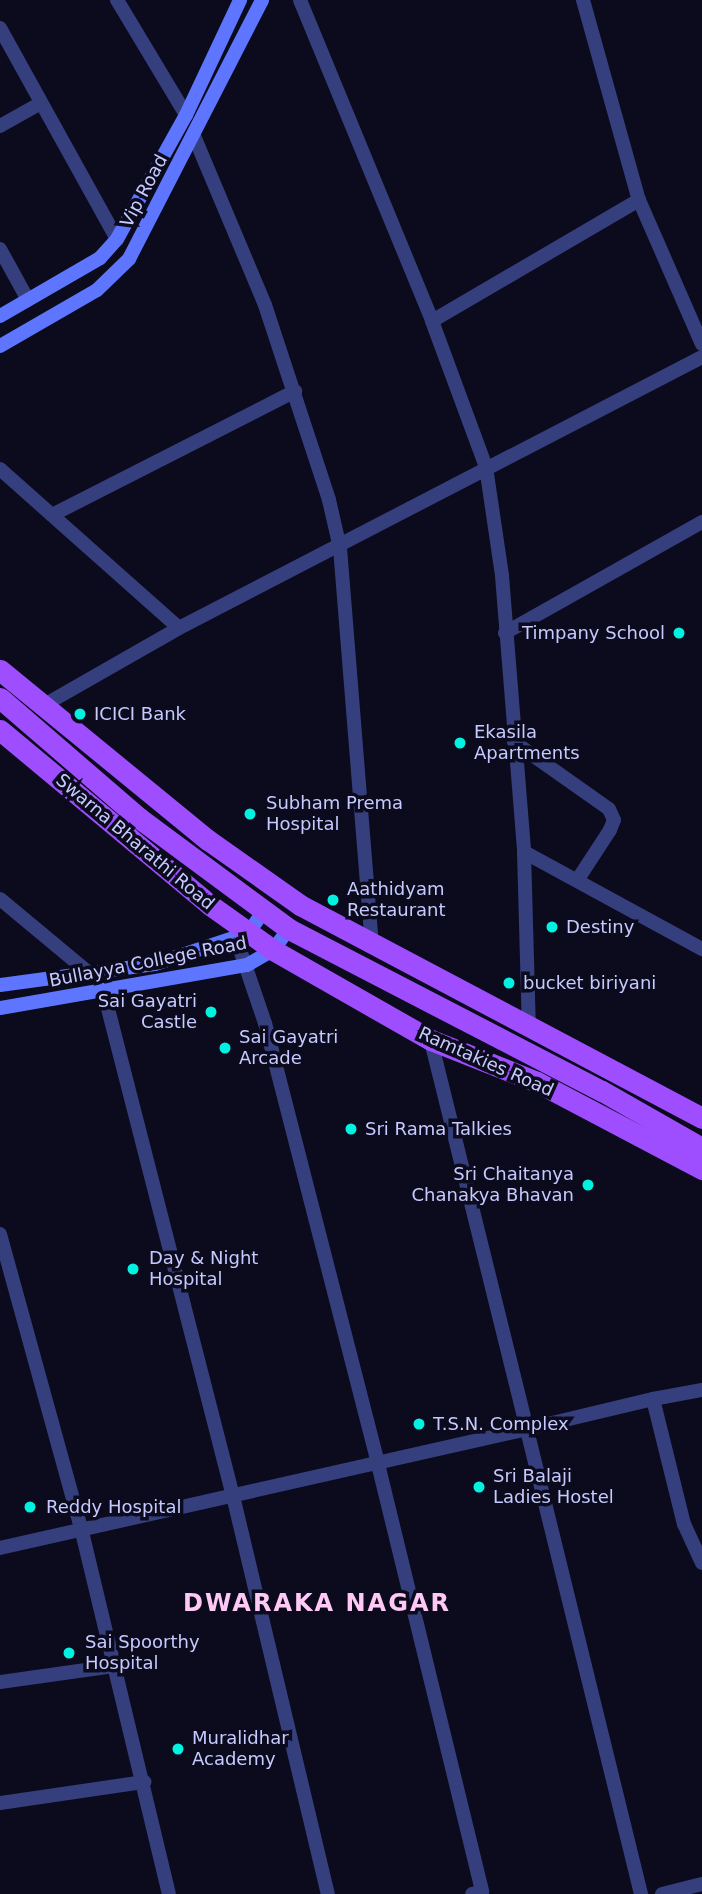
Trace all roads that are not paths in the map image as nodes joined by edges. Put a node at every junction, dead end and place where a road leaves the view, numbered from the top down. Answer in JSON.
{"nodes":[{"id":1,"x":117,"y":0,"type":"edge"},
{"id":2,"x":240,"y":0,"type":"edge"},
{"id":3,"x":262,"y":0,"type":"edge"},
{"id":4,"x":300,"y":0,"type":"edge"},
{"id":5,"x":583,"y":0,"type":"edge"},
{"id":6,"x":0,"y":28,"type":"edge"},
{"id":7,"x":41,"y":103,"type":"junction"},
{"id":8,"x":186,"y":115,"type":"junction"},
{"id":9,"x":0,"y":126,"type":"edge"},
{"id":10,"x":194,"y":136,"type":"junction"},
{"id":11,"x":639,"y":200,"type":"junction"},
{"id":12,"x":117,"y":239,"type":"junction"},
{"id":13,"x":0,"y":249,"type":"edge"},
{"id":14,"x":28,"y":300,"type":"junction"},
{"id":15,"x":0,"y":316,"type":"edge"},
{"id":16,"x":432,"y":321,"type":"junction"},
{"id":17,"x":702,"y":344,"type":"edge"},
{"id":18,"x":0,"y":346,"type":"edge"},
{"id":19,"x":702,"y":357,"type":"edge"},
{"id":20,"x":295,"y":391,"type":"junction"},
{"id":21,"x":486,"y":467,"type":"junction"},
{"id":22,"x":0,"y":468,"type":"edge"},
{"id":23,"x":52,"y":514,"type":"junction"},
{"id":24,"x":702,"y":522,"type":"edge"},
{"id":25,"x":340,"y":548,"type":"junction"},
{"id":26,"x":179,"y":628,"type":"junction"},
{"id":27,"x":505,"y":633,"type":"junction"},
{"id":28,"x":0,"y":670,"type":"edge"},
{"id":29,"x":0,"y":698,"type":"edge"},
{"id":30,"x":46,"y":704,"type":"junction"},
{"id":31,"x":0,"y":730,"type":"edge"},
{"id":32,"x":514,"y":742,"type":"junction"},
{"id":33,"x":524,"y":852,"type":"junction"},
{"id":34,"x":578,"y":878,"type":"junction"},
{"id":35,"x":0,"y":900,"type":"edge"},
{"id":36,"x":263,"y":912,"type":"junction"},
{"id":37,"x":289,"y":929,"type":"junction"},
{"id":38,"x":242,"y":935,"type":"junction"},
{"id":39,"x":373,"y":945,"type":"junction"},
{"id":40,"x":702,"y":949,"type":"edge"},
{"id":41,"x":273,"y":950,"type":"junction"},
{"id":42,"x":247,"y":965,"type":"junction"},
{"id":43,"x":89,"y":973,"type":"junction"},
{"id":44,"x":0,"y":985,"type":"edge"},
{"id":45,"x":104,"y":993,"type":"junction"},
{"id":46,"x":0,"y":1008,"type":"edge"},
{"id":47,"x":529,"y":1028,"type":"junction"},
{"id":48,"x":431,"y":1040,"type":"junction"},
{"id":49,"x":702,"y":1118,"type":"edge"},
{"id":50,"x":702,"y":1149,"type":"edge"},
{"id":51,"x":702,"y":1169,"type":"edge"},
{"id":52,"x":0,"y":1234,"type":"edge"},
{"id":53,"x":702,"y":1390,"type":"edge"},
{"id":54,"x":653,"y":1399,"type":"junction"},
{"id":55,"x":527,"y":1429,"type":"junction"},
{"id":56,"x":378,"y":1464,"type":"junction"},
{"id":57,"x":233,"y":1496,"type":"junction"},
{"id":58,"x":82,"y":1532,"type":"junction"},
{"id":59,"x":0,"y":1548,"type":"edge"},
{"id":60,"x":702,"y":1563,"type":"edge"},
{"id":61,"x":114,"y":1666,"type":"junction"},
{"id":62,"x":0,"y":1682,"type":"edge"},
{"id":63,"x":144,"y":1782,"type":"junction"},
{"id":64,"x":0,"y":1803,"type":"edge"},
{"id":65,"x":702,"y":1884,"type":"edge"},
{"id":66,"x":479,"y":1893,"type":"edge"},
{"id":67,"x":169,"y":1894,"type":"edge"},
{"id":68,"x":328,"y":1894,"type":"edge"},
{"id":69,"x":641,"y":1894,"type":"edge"},
{"id":70,"x":662,"y":1894,"type":"edge"}],
"edges":[{"from":1,"to":8,"type":"street"},
{"from":2,"to":8,"type":"main road","name":"Vip Road"},
{"from":3,"to":10,"type":"main road","name":"Vip Road"},
{"from":4,"to":16,"type":"street"},
{"from":5,"to":11,"type":"street"},
{"from":6,"to":7,"type":"street"},
{"from":7,"to":9,"type":"street"},
{"from":7,"to":12,"type":"street"},
{"from":8,"to":12,"type":"main road","name":"Vip Road"},
{"from":10,"to":18,"type":"main road","name":"Vip Road"},
{"from":10,"to":20,"type":"street"},
{"from":11,"to":16,"type":"street"},
{"from":11,"to":17,"type":"street"},
{"from":12,"to":14,"type":"main road","name":"Vip Road"},
{"from":13,"to":14,"type":"street"},
{"from":14,"to":15,"type":"main road","name":"Vip Road"},
{"from":16,"to":21,"type":"street"},
{"from":19,"to":21,"type":"street"},
{"from":20,"to":23,"type":"street"},
{"from":20,"to":25,"type":"street"},
{"from":21,"to":25,"type":"street"},
{"from":21,"to":27,"type":"street"},
{"from":22,"to":23,"type":"street"},
{"from":23,"to":26,"type":"street"},
{"from":24,"to":27,"type":"street"},
{"from":25,"to":26,"type":"street"},
{"from":25,"to":39,"type":"street"},
{"from":26,"to":30,"type":"street"},
{"from":27,"to":32,"type":"street"},
{"from":28,"to":30,"type":"main road"},
{"from":29,"to":36,"type":"main road"},
{"from":30,"to":39,"type":"main road"},
{"from":31,"to":38,"type":"main road","name":"Swarna Bharathi Road"},
{"from":32,"to":33,"type":"street"},
{"from":32,"to":34,"type":"street"},
{"from":33,"to":34,"type":"street"},
{"from":33,"to":47,"type":"street"},
{"from":34,"to":40,"type":"street"},
{"from":35,"to":43,"type":"street"},
{"from":36,"to":37,"type":"main road"},
{"from":36,"to":38,"type":"main road","name":"Bullayya College Road"},
{"from":37,"to":41,"type":"main road","name":"Bullayya College Road"},
{"from":37,"to":50,"type":"main road"},
{"from":38,"to":41,"type":"main road","name":"Swarna Bharathi Road"},
{"from":38,"to":42,"type":"street"},
{"from":38,"to":43,"type":"main road","name":"Bullayya College Road"},
{"from":39,"to":47,"type":"main road"},
{"from":41,"to":42,"type":"main road","name":"Bullayya College Road"},
{"from":41,"to":48,"type":"main road","name":"Ramtakies Road"},
{"from":42,"to":45,"type":"main road","name":"Bullayya College Road"},
{"from":42,"to":56,"type":"street"},
{"from":43,"to":44,"type":"main road","name":"Bullayya College Road"},
{"from":45,"to":46,"type":"main road","name":"Bullayya College Road"},
{"from":45,"to":57,"type":"street"},
{"from":47,"to":49,"type":"main road"},
{"from":48,"to":51,"type":"main road","name":"Ramtakies Road"},
{"from":48,"to":55,"type":"street"},
{"from":52,"to":58,"type":"street"},
{"from":53,"to":54,"type":"street"},
{"from":54,"to":55,"type":"street"},
{"from":54,"to":60,"type":"street"},
{"from":55,"to":56,"type":"street"},
{"from":55,"to":69,"type":"street"},
{"from":56,"to":57,"type":"street"},
{"from":56,"to":66,"type":"street"},
{"from":57,"to":58,"type":"street"},
{"from":57,"to":68,"type":"street"},
{"from":58,"to":59,"type":"street"},
{"from":58,"to":61,"type":"street"},
{"from":61,"to":62,"type":"street"},
{"from":61,"to":63,"type":"street"},
{"from":63,"to":64,"type":"street"},
{"from":63,"to":67,"type":"street"},
{"from":65,"to":70,"type":"street"}]}
